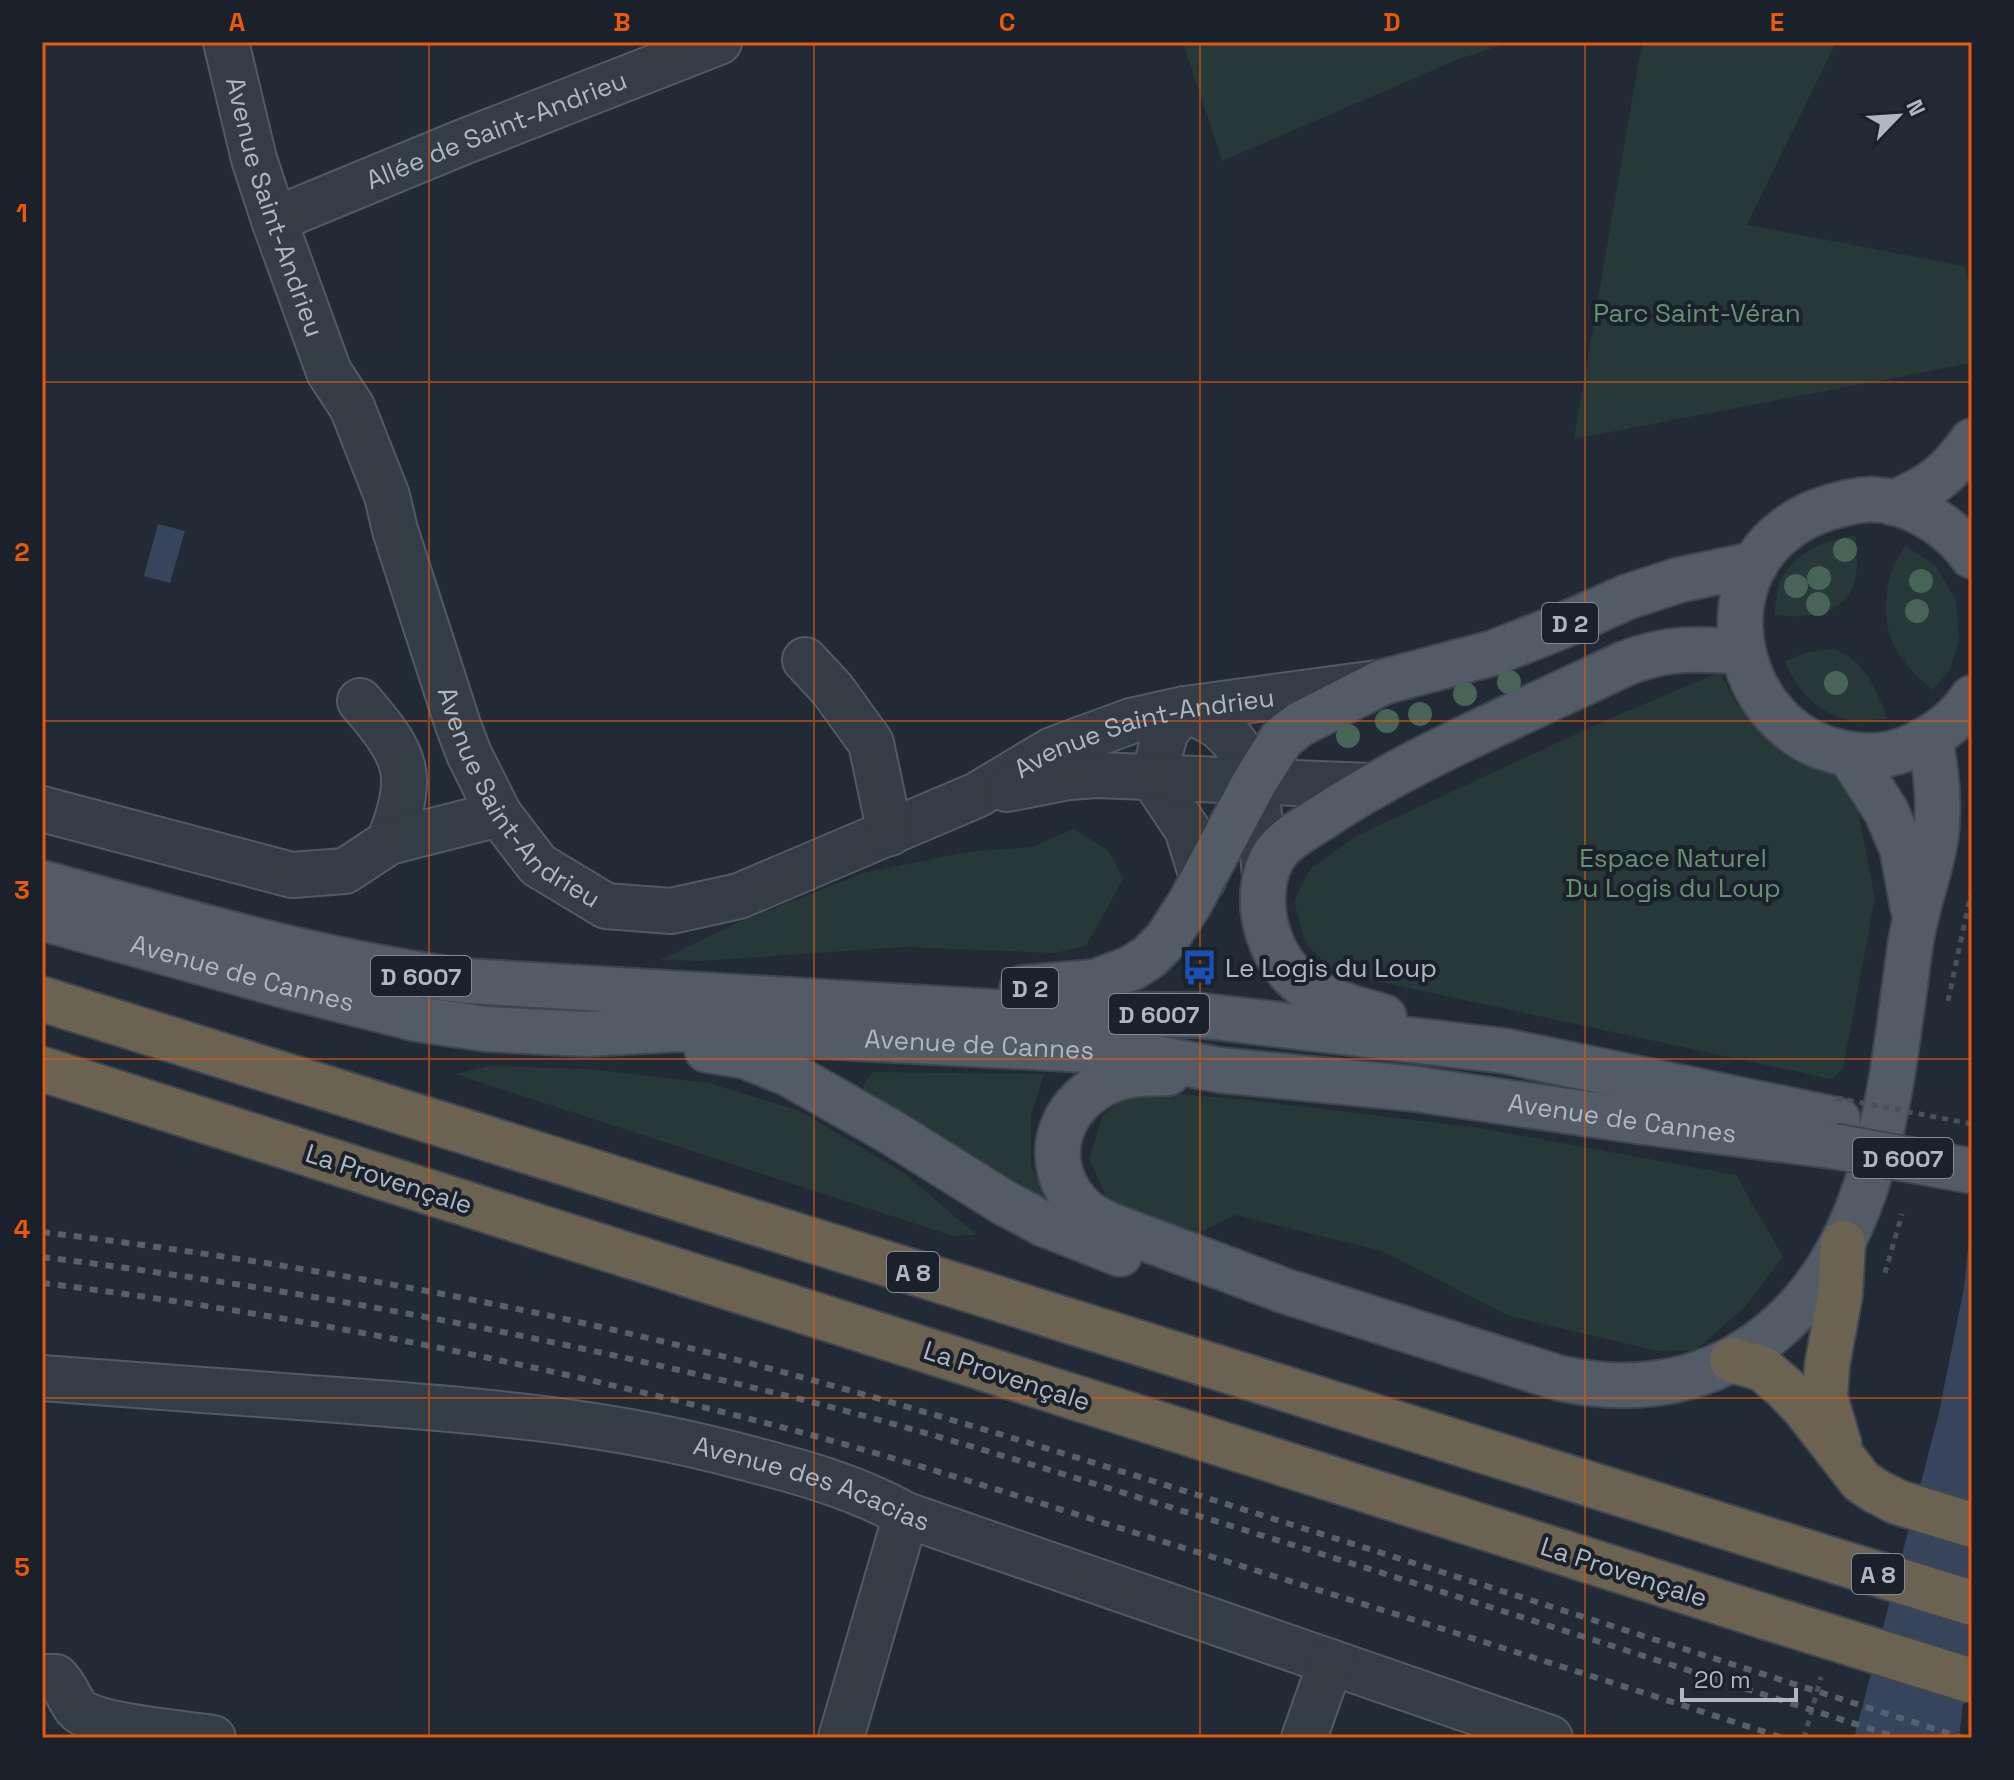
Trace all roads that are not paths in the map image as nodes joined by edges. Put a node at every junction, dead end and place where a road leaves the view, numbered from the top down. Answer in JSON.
{"nodes":[{"id":1,"x":226,"y":42,"type":"edge"},
{"id":2,"x":719,"y":42,"type":"edge"},
{"id":3,"x":274,"y":220,"type":"junction"},
{"id":4,"x":1972,"y":441,"type":"edge"},
{"id":5,"x":1894,"y":503,"type":"junction"},
{"id":6,"x":1972,"y":556,"type":"edge"},
{"id":7,"x":1756,"y":564,"type":"junction"},
{"id":8,"x":1742,"y":652,"type":"junction"},
{"id":9,"x":805,"y":660,"type":"dead end"},
{"id":10,"x":1383,"y":682,"type":"junction"},
{"id":11,"x":1972,"y":698,"type":"edge"},
{"id":12,"x":360,"y":701,"type":"dead end"},
{"id":13,"x":1185,"y":709,"type":"junction"},
{"id":14,"x":1930,"y":739,"type":"junction"},
{"id":15,"x":469,"y":754,"type":"junction"},
{"id":16,"x":1850,"y":755,"type":"junction"},
{"id":17,"x":405,"y":771,"type":"junction"},
{"id":18,"x":1153,"y":778,"type":"junction"},
{"id":19,"x":1254,"y":783,"type":"junction"},
{"id":20,"x":1371,"y":786,"type":"junction"},
{"id":21,"x":977,"y":795,"type":"junction"},
{"id":22,"x":42,"y":809,"type":"edge"},
{"id":23,"x":499,"y":814,"type":"junction"},
{"id":24,"x":890,"y":833,"type":"junction"},
{"id":25,"x":389,"y":842,"type":"junction"},
{"id":26,"x":1265,"y":874,"type":"junction"},
{"id":27,"x":1203,"y":880,"type":"junction"},
{"id":28,"x":42,"y":883,"type":"edge"},
{"id":29,"x":1914,"y":914,"type":"junction"},
{"id":30,"x":42,"y":918,"type":"edge"},
{"id":31,"x":42,"y":999,"type":"edge"},
{"id":32,"x":811,"y":999,"type":"junction"},
{"id":33,"x":586,"y":1034,"type":"junction"},
{"id":34,"x":1505,"y":1051,"type":"junction"},
{"id":35,"x":42,"y":1069,"type":"edge"},
{"id":36,"x":1219,"y":1070,"type":"junction"},
{"id":37,"x":1836,"y":1121,"type":"junction"},
{"id":38,"x":1972,"y":1144,"type":"edge"},
{"id":39,"x":1972,"y":1171,"type":"edge"},
{"id":40,"x":1843,"y":1243,"type":"junction"},
{"id":41,"x":1285,"y":1291,"type":"junction"},
{"id":42,"x":1732,"y":1360,"type":"junction"},
{"id":43,"x":42,"y":1378,"type":"edge"},
{"id":44,"x":1847,"y":1465,"type":"junction"},
{"id":45,"x":906,"y":1515,"type":"junction"},
{"id":46,"x":1972,"y":1525,"type":"edge"},
{"id":47,"x":1972,"y":1603,"type":"edge"},
{"id":48,"x":1331,"y":1662,"type":"junction"},
{"id":49,"x":42,"y":1677,"type":"edge"},
{"id":50,"x":1972,"y":1681,"type":"edge"},
{"id":51,"x":213,"y":1738,"type":"edge"},
{"id":52,"x":841,"y":1738,"type":"edge"},
{"id":53,"x":1304,"y":1738,"type":"edge"},
{"id":54,"x":1550,"y":1738,"type":"edge"}],
"edges":[{"from":1,"to":3,"type":"street","name":"Avenue Saint-Andrieu","number":"D 2"},
{"from":2,"to":3,"type":"street","name":"Allée de Saint-Andrieu"},
{"from":3,"to":15,"type":"street","name":"Avenue Saint-Andrieu","number":"D 2"},
{"from":4,"to":5,"type":"main road"},
{"from":5,"to":6,"type":"main road"},
{"from":5,"to":7,"type":"main road"},
{"from":7,"to":8,"type":"main road"},
{"from":7,"to":10,"type":"main road","number":"D 2"},
{"from":8,"to":16,"type":"main road"},
{"from":8,"to":20,"type":"main road","number":"D 2"},
{"from":9,"to":24,"type":"street"},
{"from":10,"to":13,"type":"street","name":"Avenue Saint-Andrieu","number":"D 2"},
{"from":10,"to":19,"type":"main road","number":"D 2"},
{"from":11,"to":14,"type":"main road"},
{"from":12,"to":17,"type":"street"},
{"from":13,"to":18,"type":"street"},
{"from":13,"to":19,"type":"street"},
{"from":13,"to":21,"type":"street","name":"Avenue Saint-Andrieu","number":"D 2"},
{"from":14,"to":16,"type":"main road"},
{"from":14,"to":29,"type":"main road"},
{"from":15,"to":17,"type":"street"},
{"from":15,"to":23,"type":"street","name":"Avenue Saint-Andrieu","number":"D 2"},
{"from":16,"to":29,"type":"main road"},
{"from":17,"to":25,"type":"street"},
{"from":18,"to":19,"type":"street","number":"D 2"},
{"from":18,"to":21,"type":"street","number":"D 2"},
{"from":18,"to":27,"type":"street"},
{"from":19,"to":20,"type":"street","number":"D 2"},
{"from":19,"to":26,"type":"street"},
{"from":19,"to":27,"type":"main road","number":"D 2"},
{"from":20,"to":26,"type":"main road","number":"D 2"},
{"from":21,"to":24,"type":"street","name":"Avenue Saint-Andrieu","number":"D 2"},
{"from":22,"to":25,"type":"street"},
{"from":23,"to":24,"type":"street","name":"Avenue Saint-Andrieu","number":"D 2"},
{"from":23,"to":25,"type":"street"},
{"from":26,"to":34,"type":"main road"},
{"from":27,"to":32,"type":"main road","number":"D 2"},
{"from":28,"to":32,"type":"main road","number":"D 6007"},
{"from":29,"to":40,"type":"main road"},
{"from":30,"to":33,"type":"main road","name":"Avenue de Cannes","number":"D 6007"},
{"from":31,"to":47,"type":"highway","number":"A 8","bridge":true},
{"from":32,"to":34,"type":"main road","name":"Avenue de Cannes","number":"D 6007"},
{"from":33,"to":36,"type":"main road","name":"Avenue de Cannes","number":"D 6007"},
{"from":33,"to":41,"type":"main road"},
{"from":34,"to":37,"type":"main road","name":"Avenue de Cannes","number":"D 6007"},
{"from":35,"to":50,"type":"highway","name":"La Provençale","bridge":true},
{"from":36,"to":37,"type":"main road","name":"Avenue de Cannes","number":"D 6007"},
{"from":36,"to":41,"type":"main road"},
{"from":37,"to":38,"type":"main road","name":"Avenue de Cannes","number":"D 6007"},
{"from":37,"to":39,"type":"main road","name":"Avenue de Cannes","number":"D 6007","bridge":true},
{"from":40,"to":42,"type":"main road"},
{"from":40,"to":44,"type":"highway"},
{"from":41,"to":42,"type":"main road"},
{"from":42,"to":44,"type":"highway"},
{"from":43,"to":45,"type":"street","name":"Avenue des Acacias"},
{"from":44,"to":46,"type":"highway"},
{"from":45,"to":48,"type":"street","name":"Avenue des Acacias"},
{"from":45,"to":52,"type":"street"},
{"from":48,"to":53,"type":"street"},
{"from":48,"to":54,"type":"street","name":"Avenue des Acacias"},
{"from":49,"to":51,"type":"street"}]}
